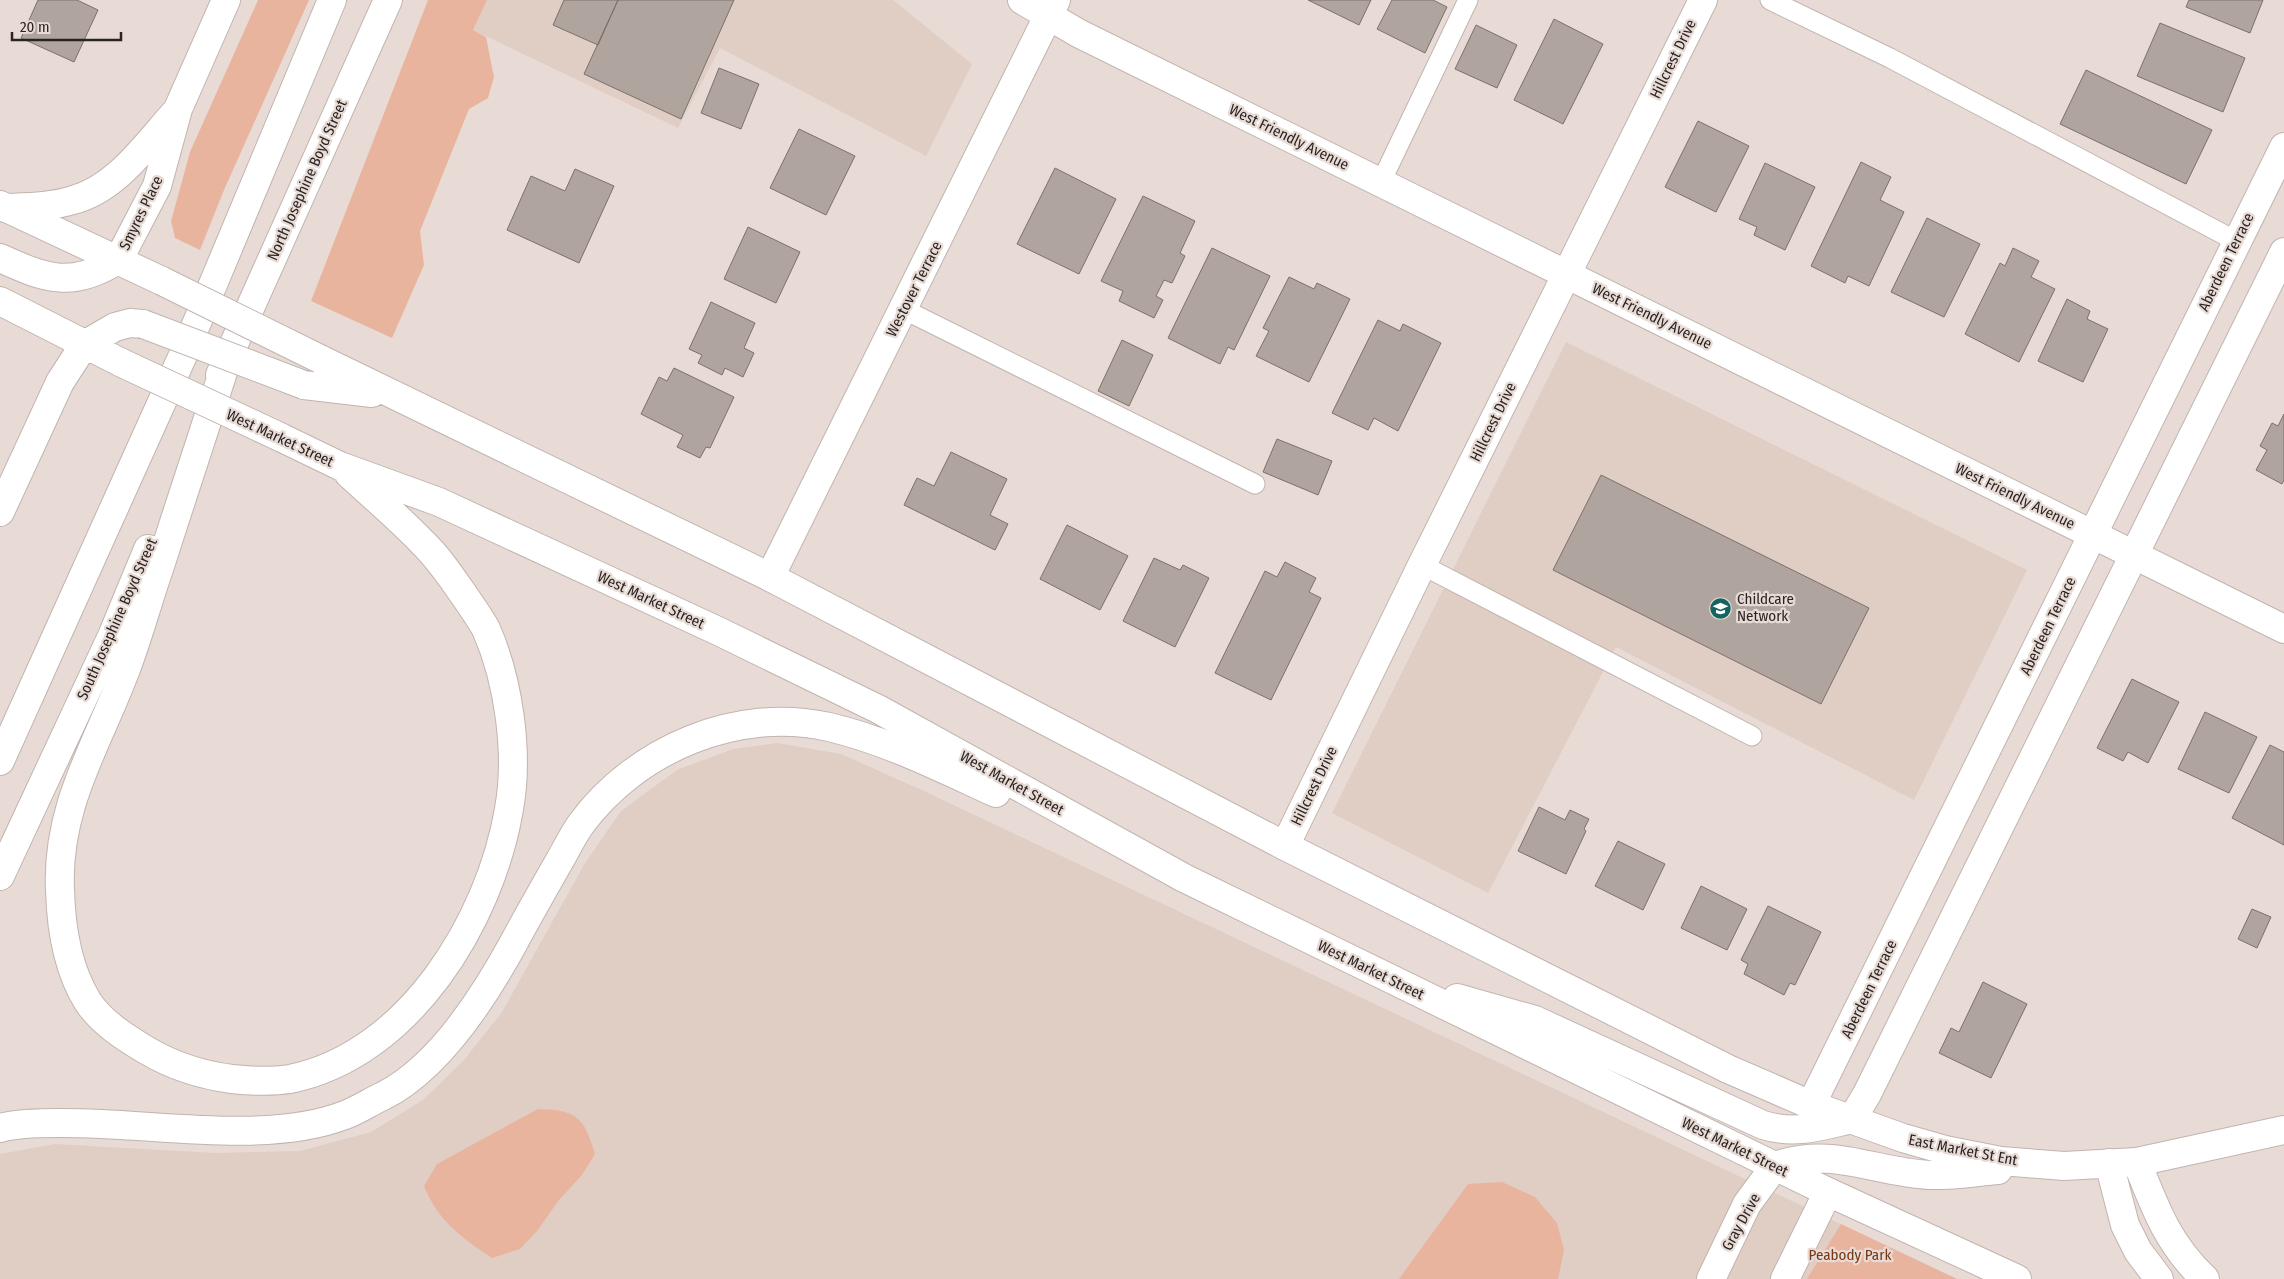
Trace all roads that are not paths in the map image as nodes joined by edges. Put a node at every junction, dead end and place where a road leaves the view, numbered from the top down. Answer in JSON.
{"nodes":[{"id":1,"x":226,"y":0,"type":"edge"},
{"id":2,"x":332,"y":0,"type":"edge"},
{"id":3,"x":388,"y":0,"type":"edge"},
{"id":4,"x":1022,"y":0,"type":"edge"},
{"id":5,"x":1468,"y":0,"type":"edge"},
{"id":6,"x":1703,"y":0,"type":"edge"},
{"id":7,"x":1770,"y":0,"type":"edge"},
{"id":8,"x":1052,"y":8,"type":"edge"},
{"id":9,"x":178,"y":109,"type":"junction"},
{"id":10,"x":2284,"y":147,"type":"edge"},
{"id":11,"x":1381,"y":182,"type":"junction"},
{"id":12,"x":2,"y":206,"type":"edge"},
{"id":13,"x":2236,"y":241,"type":"junction"},
{"id":14,"x":2284,"y":252,"type":"edge"},
{"id":15,"x":0,"y":258,"type":"edge"},
{"id":16,"x":119,"y":259,"type":"junction"},
{"id":17,"x":1566,"y":274,"type":"junction"},
{"id":18,"x":0,"y":301,"type":"edge"},
{"id":19,"x":903,"y":309,"type":"junction"},
{"id":20,"x":84,"y":345,"type":"junction"},
{"id":21,"x":227,"y":360,"type":"junction"},
{"id":22,"x":391,"y":395,"type":"junction"},
{"id":23,"x":340,"y":466,"type":"junction"},
{"id":24,"x":1255,"y":484,"type":"dead end"},
{"id":25,"x":0,"y":512,"type":"edge"},
{"id":26,"x":2093,"y":534,"type":"junction"},
{"id":27,"x":2135,"y":556,"type":"junction"},
{"id":28,"x":1422,"y":565,"type":"junction"},
{"id":29,"x":770,"y":577,"type":"junction"},
{"id":30,"x":2284,"y":629,"type":"edge"},
{"id":31,"x":1752,"y":736,"type":"dead end"},
{"id":32,"x":0,"y":761,"type":"edge"},
{"id":33,"x":1285,"y":846,"type":"junction"},
{"id":34,"x":0,"y":876,"type":"edge"},
{"id":35,"x":1184,"y":878,"type":"junction"},
{"id":36,"x":1384,"y":977,"type":"junction"},
{"id":37,"x":1811,"y":1105,"type":"junction"},
{"id":38,"x":1852,"y":1119,"type":"junction"},
{"id":39,"x":0,"y":1128,"type":"edge"},
{"id":40,"x":2284,"y":1130,"type":"edge"},
{"id":41,"x":2137,"y":1162,"type":"junction"},
{"id":42,"x":2109,"y":1163,"type":"junction"},
{"id":43,"x":1774,"y":1166,"type":"junction"},
{"id":44,"x":2064,"y":1166,"type":"junction"},
{"id":45,"x":1828,"y":1192,"type":"junction"},
{"id":46,"x":1711,"y":1279,"type":"edge"},
{"id":47,"x":1785,"y":1279,"type":"edge"},
{"id":48,"x":2018,"y":1279,"type":"edge"},
{"id":49,"x":2159,"y":1279,"type":"edge"},
{"id":50,"x":2205,"y":1279,"type":"edge"}],
"edges":[{"from":1,"to":9,"type":"main road","name":"Smyres Place"},
{"from":2,"to":32,"type":"main road"},
{"from":3,"to":21,"type":"main road","name":"North Josephine Boyd Street"},
{"from":4,"to":8,"type":"main road","name":"West Friendly Avenue"},
{"from":5,"to":11,"type":"lane"},
{"from":6,"to":17,"type":"main road","name":"Hillcrest Drive"},
{"from":7,"to":13,"type":"lane"},
{"from":8,"to":11,"type":"main road","name":"West Friendly Avenue"},
{"from":8,"to":19,"type":"main road","name":"Westover Terrace"},
{"from":9,"to":12,"type":"main road","name":"Smyres Place"},
{"from":9,"to":16,"type":"main road","name":"Smyres Place"},
{"from":10,"to":13,"type":"main road","name":"Aberdeen Terrace"},
{"from":11,"to":17,"type":"main road","name":"West Friendly Avenue"},
{"from":12,"to":16,"type":"main road"},
{"from":13,"to":26,"type":"main road","name":"Aberdeen Terrace"},
{"from":14,"to":27,"type":"main road"},
{"from":15,"to":16,"type":"main road"},
{"from":16,"to":22,"type":"main road","bridge":true},
{"from":17,"to":26,"type":"main road","name":"West Friendly Avenue"},
{"from":17,"to":28,"type":"main road","name":"Hillcrest Drive"},
{"from":18,"to":20,"type":"main road","name":"West Market Street"},
{"from":19,"to":24,"type":"lane"},
{"from":19,"to":29,"type":"main road","name":"Westover Terrace"},
{"from":20,"to":22,"type":"main road","bridge":true},
{"from":20,"to":23,"type":"main road","name":"West Market Street","bridge":true},
{"from":20,"to":25,"type":"main road"},
{"from":21,"to":23,"type":"main road"},
{"from":21,"to":34,"type":"main road","name":"South Josephine Boyd Street"},
{"from":22,"to":29,"type":"main road"},
{"from":23,"to":35,"type":"main road","name":"West Market Street"},
{"from":26,"to":27,"type":"main road","name":"West Friendly Avenue"},
{"from":26,"to":37,"type":"main road","name":"Aberdeen Terrace"},
{"from":27,"to":30,"type":"main road","name":"West Friendly Avenue"},
{"from":27,"to":38,"type":"main road"},
{"from":28,"to":31,"type":"lane"},
{"from":28,"to":33,"type":"main road","name":"Hillcrest Drive"},
{"from":29,"to":33,"type":"main road"},
{"from":33,"to":37,"type":"main road"},
{"from":35,"to":36,"type":"main road","name":"West Market Street"},
{"from":35,"to":39,"type":"main road"},
{"from":36,"to":38,"type":"main road"},
{"from":36,"to":43,"type":"main road","name":"West Market Street"},
{"from":37,"to":38,"type":"main road"},
{"from":38,"to":44,"type":"main road","name":"East Market St Ent"},
{"from":40,"to":41,"type":"main road","name":"East Market St Ent"},
{"from":41,"to":42,"type":"main road","name":"East Market St Ent"},
{"from":41,"to":50,"type":"main road"},
{"from":42,"to":44,"type":"main road","name":"East Market St Ent"},
{"from":42,"to":49,"type":"main road"},
{"from":43,"to":44,"type":"main road"},
{"from":43,"to":45,"type":"main road","name":"West Market Street"},
{"from":43,"to":46,"type":"main road","name":"Gray Drive"},
{"from":45,"to":47,"type":"main road"},
{"from":45,"to":48,"type":"main road","name":"West Market Street"}]}
